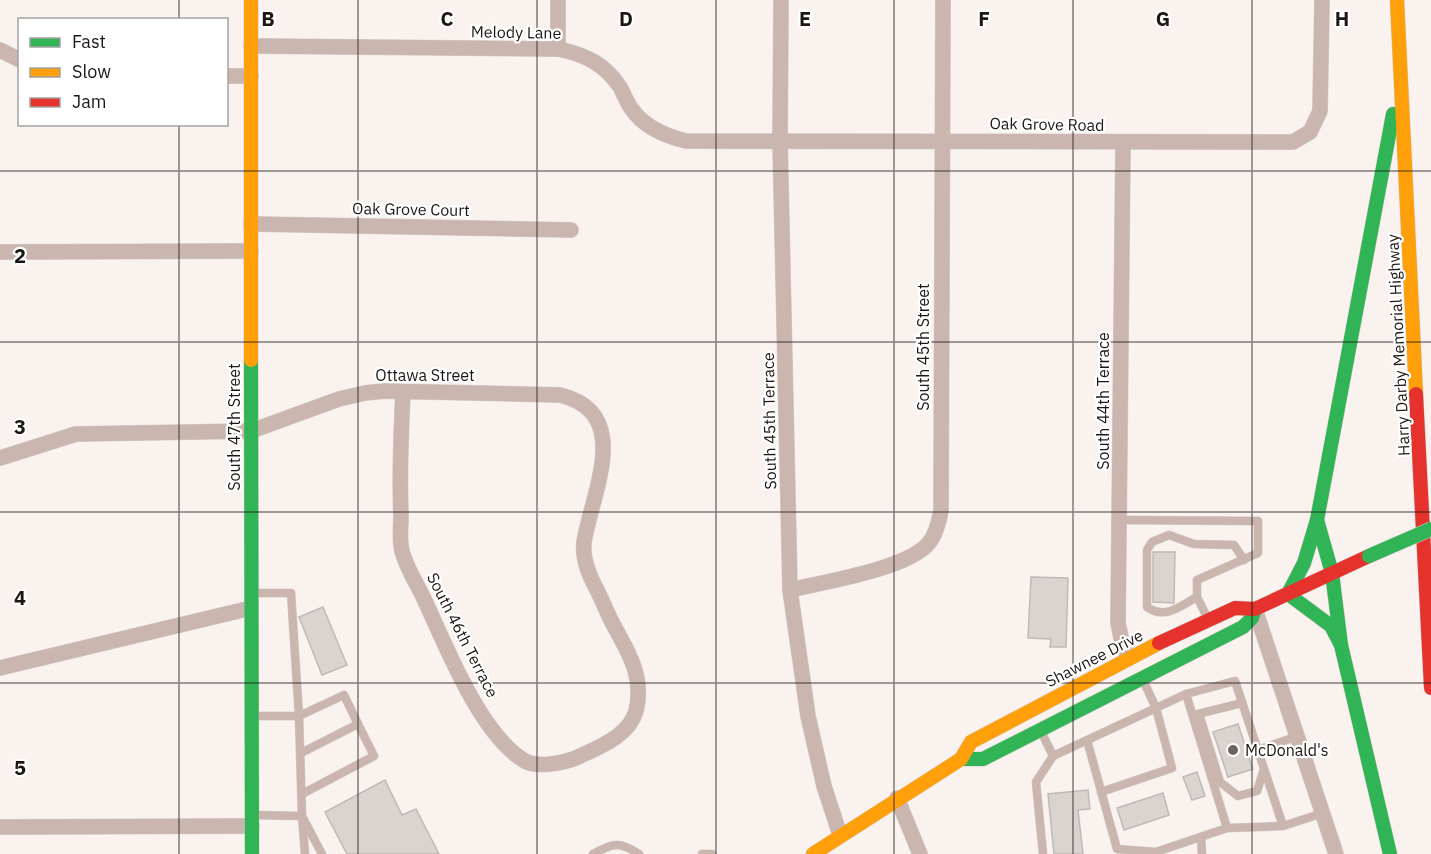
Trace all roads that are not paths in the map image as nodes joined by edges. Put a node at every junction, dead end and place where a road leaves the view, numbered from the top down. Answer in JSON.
{"nodes":[{"id":1,"x":251,"y":0,"type":"edge"},
{"id":2,"x":558,"y":0,"type":"edge"},
{"id":3,"x":780,"y":0,"type":"edge"},
{"id":4,"x":943,"y":0,"type":"edge"},
{"id":5,"x":1322,"y":0,"type":"edge"},
{"id":6,"x":1397,"y":0,"type":"edge"},
{"id":7,"x":251,"y":46,"type":"junction"},
{"id":8,"x":558,"y":49,"type":"junction"},
{"id":9,"x":0,"y":50,"type":"edge"},
{"id":10,"x":18,"y":59,"type":"edge"},
{"id":11,"x":1401,"y":71,"type":"junction"},
{"id":12,"x":228,"y":76,"type":"edge"},
{"id":13,"x":251,"y":76,"type":"junction"},
{"id":14,"x":780,"y":140,"type":"junction"},
{"id":15,"x":942,"y":141,"type":"junction"},
{"id":16,"x":1122,"y":143,"type":"junction"},
{"id":17,"x":251,"y":224,"type":"junction"},
{"id":18,"x":571,"y":230,"type":"dead end"},
{"id":19,"x":251,"y":251,"type":"junction"},
{"id":20,"x":0,"y":252,"type":"edge"},
{"id":21,"x":403,"y":392,"type":"junction"},
{"id":22,"x":251,"y":431,"type":"junction"},
{"id":23,"x":0,"y":458,"type":"edge"},
{"id":24,"x":1121,"y":520,"type":"junction"},
{"id":25,"x":1317,"y":520,"type":"junction"},
{"id":26,"x":1431,"y":529,"type":"edge"},
{"id":27,"x":1244,"y":560,"type":"junction"},
{"id":28,"x":1332,"y":573,"type":"junction"},
{"id":29,"x":790,"y":590,"type":"junction"},
{"id":30,"x":1288,"y":594,"type":"junction"},
{"id":31,"x":1197,"y":597,"type":"junction"},
{"id":32,"x":251,"y":600,"type":"junction"},
{"id":33,"x":1256,"y":609,"type":"junction"},
{"id":34,"x":1208,"y":620,"type":"junction"},
{"id":35,"x":1341,"y":645,"type":"junction"},
{"id":36,"x":1129,"y":657,"type":"junction"},
{"id":37,"x":0,"y":668,"type":"edge"},
{"id":38,"x":1142,"y":678,"type":"junction"},
{"id":39,"x":1431,"y":688,"type":"edge"},
{"id":40,"x":1186,"y":694,"type":"junction"},
{"id":41,"x":1242,"y":703,"type":"junction"},
{"id":42,"x":1156,"y":708,"type":"junction"},
{"id":43,"x":1030,"y":710,"type":"junction"},
{"id":44,"x":1196,"y":715,"type":"junction"},
{"id":45,"x":251,"y":716,"type":"junction"},
{"id":46,"x":299,"y":716,"type":"junction"},
{"id":47,"x":630,"y":723,"type":"joint"},
{"id":48,"x":358,"y":724,"type":"junction"},
{"id":49,"x":1040,"y":730,"type":"junction"},
{"id":50,"x":1298,"y":736,"type":"junction"},
{"id":51,"x":1087,"y":740,"type":"junction"},
{"id":52,"x":1258,"y":750,"type":"junction"},
{"id":53,"x":301,"y":753,"type":"junction"},
{"id":54,"x":1053,"y":756,"type":"junction"},
{"id":55,"x":961,"y":759,"type":"junction"},
{"id":56,"x":1264,"y":769,"type":"junction"},
{"id":57,"x":1101,"y":792,"type":"junction"},
{"id":58,"x":302,"y":794,"type":"junction"},
{"id":59,"x":897,"y":798,"type":"junction"},
{"id":60,"x":1323,"y":813,"type":"junction"},
{"id":61,"x":302,"y":816,"type":"junction"},
{"id":62,"x":252,"y":820,"type":"junction"},
{"id":63,"x":1282,"y":826,"type":"junction"},
{"id":64,"x":0,"y":827,"type":"edge"},
{"id":65,"x":1227,"y":828,"type":"junction"},
{"id":66,"x":840,"y":835,"type":"junction"},
{"id":67,"x":1201,"y":837,"type":"junction"},
{"id":68,"x":1156,"y":853,"type":"edge"},
{"id":69,"x":252,"y":854,"type":"edge"},
{"id":70,"x":305,"y":854,"type":"edge"},
{"id":71,"x":322,"y":854,"type":"edge"},
{"id":72,"x":593,"y":854,"type":"edge"},
{"id":73,"x":639,"y":854,"type":"edge"},
{"id":74,"x":813,"y":854,"type":"edge"},
{"id":75,"x":920,"y":854,"type":"edge"},
{"id":76,"x":1042,"y":854,"type":"edge"},
{"id":77,"x":1202,"y":854,"type":"edge"},
{"id":78,"x":1336,"y":854,"type":"edge"},
{"id":79,"x":1390,"y":854,"type":"edge"}],
"edges":[{"from":1,"to":7,"type":"main road","name":"South 47th Street"},
{"from":2,"to":8,"type":"street"},
{"from":3,"to":14,"type":"street","name":"South 45th Terrace"},
{"from":4,"to":15,"type":"street","name":"South 45th Street"},
{"from":5,"to":16,"type":"street","name":"Oak Grove Road"},
{"from":6,"to":11,"type":"main road","name":"Harry Darby Memorial Highway"},
{"from":7,"to":8,"type":"street","name":"Melody Lane"},
{"from":7,"to":13,"type":"main road","name":"South 47th Street"},
{"from":8,"to":14,"type":"street","name":"Melody Lane"},
{"from":9,"to":10,"type":"street"},
{"from":11,"to":25,"type":"main road"},
{"from":11,"to":39,"type":"main road","name":"Harry Darby Memorial Highway"},
{"from":12,"to":13,"type":"street"},
{"from":13,"to":17,"type":"main road","name":"South 47th Street"},
{"from":14,"to":15,"type":"street","name":"Oak Grove Road"},
{"from":14,"to":29,"type":"street","name":"South 45th Terrace"},
{"from":15,"to":16,"type":"street","name":"Oak Grove Road"},
{"from":15,"to":29,"type":"street","name":"South 45th Street"},
{"from":16,"to":24,"type":"street","name":"South 44th Terrace"},
{"from":17,"to":18,"type":"street","name":"Oak Grove Court"},
{"from":17,"to":19,"type":"main road","name":"South 47th Street"},
{"from":19,"to":20,"type":"street"},
{"from":19,"to":22,"type":"main road","name":"South 47th Street"},
{"from":21,"to":22,"type":"street","name":"Ottawa Street"},
{"from":21,"to":47,"type":"street","name":"South 46th Terrace"},
{"from":21,"to":47,"type":"street","name":"Ottawa Street"},
{"from":22,"to":23,"type":"street","name":"Ottawa Street"},
{"from":22,"to":32,"type":"main road","name":"South 47th Street"},
{"from":24,"to":27,"type":"lane"},
{"from":24,"to":36,"type":"street","name":"South 44th Terrace"},
{"from":25,"to":28,"type":"main road"},
{"from":25,"to":30,"type":"main road"},
{"from":26,"to":28,"type":"main road","name":"Shawnee Drive","bridge":true},
{"from":27,"to":31,"type":"lane"},
{"from":27,"to":31,"type":"lane"},
{"from":28,"to":30,"type":"main road","name":"Shawnee Drive"},
{"from":28,"to":35,"type":"main road"},
{"from":29,"to":66,"type":"street","name":"South 45th Terrace"},
{"from":30,"to":33,"type":"main road","name":"Shawnee Drive"},
{"from":30,"to":35,"type":"main road"},
{"from":31,"to":34,"type":"lane"},
{"from":32,"to":37,"type":"street"},
{"from":32,"to":45,"type":"main road","name":"South 47th Street"},
{"from":32,"to":46,"type":"lane"},
{"from":33,"to":34,"type":"main road","name":"Shawnee Drive"},
{"from":33,"to":38,"type":"main road","name":"Shawnee Drive"},
{"from":33,"to":50,"type":"street"},
{"from":34,"to":36,"type":"main road","name":"Shawnee Drive"},
{"from":35,"to":79,"type":"main road"},
{"from":36,"to":38,"type":"main road"},
{"from":36,"to":43,"type":"main road","name":"Shawnee Drive"},
{"from":38,"to":42,"type":"lane"},
{"from":38,"to":49,"type":"main road","name":"Shawnee Drive"},
{"from":40,"to":41,"type":"lane"},
{"from":40,"to":42,"type":"lane"},
{"from":40,"to":44,"type":"lane"},
{"from":41,"to":44,"type":"lane"},
{"from":41,"to":52,"type":"lane"},
{"from":42,"to":51,"type":"lane"},
{"from":42,"to":57,"type":"lane"},
{"from":43,"to":49,"type":"main road"},
{"from":43,"to":55,"type":"main road","name":"Shawnee Drive"},
{"from":44,"to":56,"type":"lane"},
{"from":44,"to":65,"type":"lane"},
{"from":45,"to":46,"type":"lane"},
{"from":45,"to":62,"type":"main road","name":"South 47th Street"},
{"from":46,"to":48,"type":"lane"},
{"from":46,"to":53,"type":"lane"},
{"from":48,"to":53,"type":"lane"},
{"from":48,"to":58,"type":"lane"},
{"from":49,"to":54,"type":"lane"},
{"from":49,"to":55,"type":"main road","name":"Shawnee Drive"},
{"from":50,"to":52,"type":"lane"},
{"from":50,"to":60,"type":"street"},
{"from":51,"to":54,"type":"lane"},
{"from":51,"to":57,"type":"lane"},
{"from":52,"to":56,"type":"lane"},
{"from":53,"to":58,"type":"lane"},
{"from":54,"to":76,"type":"lane"},
{"from":55,"to":59,"type":"main road","name":"Shawnee Drive"},
{"from":56,"to":63,"type":"lane"},
{"from":57,"to":68,"type":"lane"},
{"from":58,"to":61,"type":"lane"},
{"from":59,"to":66,"type":"main road","name":"Shawnee Drive"},
{"from":59,"to":75,"type":"street"},
{"from":60,"to":63,"type":"lane"},
{"from":60,"to":78,"type":"street"},
{"from":61,"to":62,"type":"lane"},
{"from":61,"to":70,"type":"lane"},
{"from":61,"to":71,"type":"lane"},
{"from":62,"to":64,"type":"street"},
{"from":62,"to":69,"type":"main road","name":"South 47th Street"},
{"from":63,"to":65,"type":"lane"},
{"from":65,"to":67,"type":"lane"},
{"from":66,"to":74,"type":"main road","name":"Shawnee Drive"},
{"from":67,"to":68,"type":"lane"},
{"from":67,"to":77,"type":"lane"},
{"from":72,"to":73,"type":"lane"}]}
